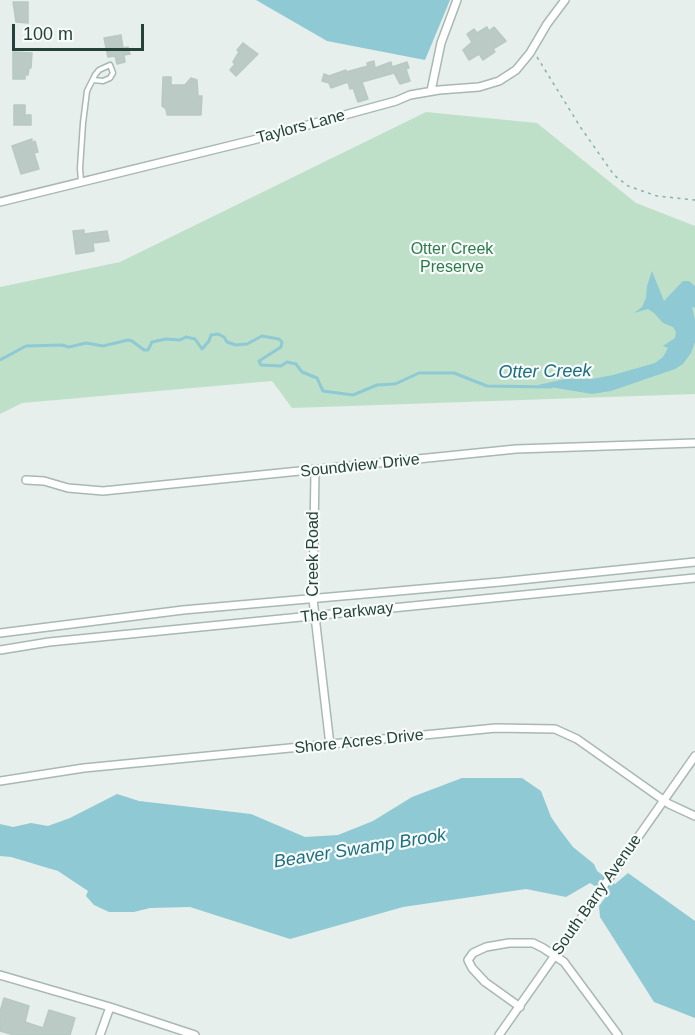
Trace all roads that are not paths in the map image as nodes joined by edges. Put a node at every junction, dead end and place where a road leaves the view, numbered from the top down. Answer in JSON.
{"nodes":[{"id":1,"x":457,"y":0,"type":"edge"},
{"id":2,"x":565,"y":0,"type":"edge"},
{"id":3,"x":93,"y":80,"type":"junction"},
{"id":4,"x":431,"y":91,"type":"junction"},
{"id":5,"x":81,"y":182,"type":"junction"},
{"id":6,"x":0,"y":202,"type":"edge"},
{"id":7,"x":695,"y":442,"type":"edge"},
{"id":8,"x":315,"y":471,"type":"junction"},
{"id":9,"x":26,"y":480,"type":"dead end"},
{"id":10,"x":695,"y":562,"type":"edge"},
{"id":11,"x":695,"y":578,"type":"edge"},
{"id":12,"x":529,"y":579,"type":"junction"},
{"id":13,"x":507,"y":582,"type":"junction"},
{"id":14,"x":529,"y":596,"type":"junction"},
{"id":15,"x":313,"y":598,"type":"junction"},
{"id":16,"x":507,"y":598,"type":"junction"},
{"id":17,"x":316,"y":617,"type":"junction"},
{"id":18,"x":0,"y":633,"type":"edge"},
{"id":19,"x":0,"y":650,"type":"edge"},
{"id":20,"x":330,"y":745,"type":"junction"},
{"id":21,"x":695,"y":756,"type":"edge"},
{"id":22,"x":0,"y":781,"type":"edge"},
{"id":23,"x":663,"y":800,"type":"junction"},
{"id":24,"x":695,"y":816,"type":"edge"},
{"id":25,"x":555,"y":956,"type":"junction"},
{"id":26,"x":0,"y":975,"type":"edge"},
{"id":27,"x":110,"y":1007,"type":"junction"},
{"id":28,"x":520,"y":1007,"type":"junction"},
{"id":29,"x":100,"y":1035,"type":"edge"},
{"id":30,"x":195,"y":1035,"type":"edge"},
{"id":31,"x":499,"y":1035,"type":"edge"},
{"id":32,"x":618,"y":1035,"type":"edge"}],
"edges":[{"from":1,"to":4,"type":"street"},
{"from":2,"to":4,"type":"street","name":"Taylors Lane"},
{"from":3,"to":3,"type":"lane"},
{"from":3,"to":5,"type":"lane"},
{"from":4,"to":5,"type":"street","name":"Taylors Lane"},
{"from":5,"to":6,"type":"street","name":"Taylors Lane"},
{"from":7,"to":8,"type":"street","name":"Soundview Drive"},
{"from":8,"to":9,"type":"street","name":"Soundview Drive"},
{"from":8,"to":15,"type":"street","name":"Creek Road"},
{"from":10,"to":12,"type":"street","name":"The Parkway"},
{"from":11,"to":14,"type":"street","name":"The Parkway"},
{"from":12,"to":13,"type":"street","name":"The Parkway"},
{"from":12,"to":14,"type":"street"},
{"from":13,"to":15,"type":"street","name":"The Parkway"},
{"from":13,"to":16,"type":"street"},
{"from":14,"to":16,"type":"street","name":"The Parkway"},
{"from":15,"to":17,"type":"street","name":"Creek Road"},
{"from":15,"to":18,"type":"street","name":"The Parkway"},
{"from":16,"to":17,"type":"street","name":"The Parkway"},
{"from":17,"to":19,"type":"street","name":"The Parkway"},
{"from":17,"to":20,"type":"street","name":"Creek Road"},
{"from":20,"to":22,"type":"street","name":"Shore Acres Drive"},
{"from":20,"to":23,"type":"street","name":"Shore Acres Drive"},
{"from":21,"to":23,"type":"street","name":"South Barry Avenue"},
{"from":23,"to":24,"type":"street","name":"Shore Acres Drive"},
{"from":23,"to":25,"type":"street","name":"South Barry Avenue"},
{"from":25,"to":28,"type":"street","name":"South Barry Avenue"},
{"from":25,"to":28,"type":"street"},
{"from":25,"to":32,"type":"street"},
{"from":26,"to":27,"type":"street"},
{"from":27,"to":29,"type":"street"},
{"from":27,"to":30,"type":"street"},
{"from":28,"to":31,"type":"street","name":"South Barry Avenue"}]}
